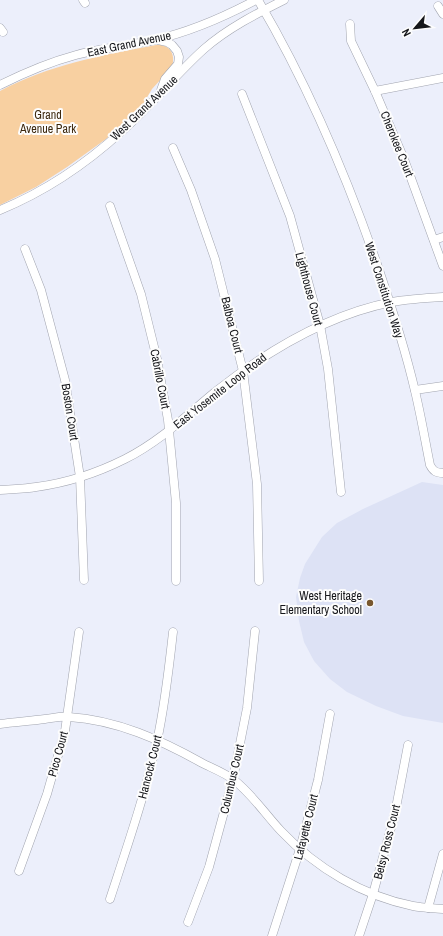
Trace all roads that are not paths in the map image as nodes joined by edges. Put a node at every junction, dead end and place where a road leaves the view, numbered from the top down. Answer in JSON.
{"nodes":[{"id":1,"x":257,"y":0,"type":"edge"},
{"id":2,"x":284,"y":0,"type":"edge"},
{"id":3,"x":438,"y":6,"type":"dead end"},
{"id":4,"x":264,"y":10,"type":"junction"},
{"id":5,"x":443,"y":14,"type":"edge"},
{"id":6,"x":350,"y":24,"type":"dead end"},
{"id":7,"x":155,"y":40,"type":"junction"},
{"id":8,"x":443,"y":78,"type":"edge"},
{"id":9,"x":0,"y":85,"type":"edge"},
{"id":10,"x":375,"y":91,"type":"junction"},
{"id":11,"x":160,"y":93,"type":"junction"},
{"id":12,"x":242,"y":94,"type":"dead end"},
{"id":13,"x":173,"y":148,"type":"dead end"},
{"id":14,"x":110,"y":206,"type":"dead end"},
{"id":15,"x":0,"y":210,"type":"edge"},
{"id":16,"x":443,"y":237,"type":"edge"},
{"id":17,"x":434,"y":240,"type":"junction"},
{"id":18,"x":25,"y":249,"type":"dead end"},
{"id":19,"x":443,"y":266,"type":"edge"},
{"id":20,"x":443,"y":297,"type":"edge"},
{"id":21,"x":390,"y":303,"type":"junction"},
{"id":22,"x":320,"y":325,"type":"junction"},
{"id":23,"x":243,"y":371,"type":"junction"},
{"id":24,"x":443,"y":386,"type":"edge"},
{"id":25,"x":415,"y":390,"type":"junction"},
{"id":26,"x":170,"y":430,"type":"junction"},
{"id":27,"x":443,"y":473,"type":"edge"},
{"id":28,"x":80,"y":477,"type":"junction"},
{"id":29,"x":0,"y":490,"type":"edge"},
{"id":30,"x":341,"y":492,"type":"dead end"},
{"id":31,"x":84,"y":580,"type":"dead end"},
{"id":32,"x":176,"y":581,"type":"dead end"},
{"id":33,"x":259,"y":581,"type":"dead end"},
{"id":34,"x":256,"y":631,"type":"dead end"},
{"id":35,"x":79,"y":632,"type":"dead end"},
{"id":36,"x":173,"y":632,"type":"dead end"},
{"id":37,"x":330,"y":714,"type":"dead end"},
{"id":38,"x":67,"y":717,"type":"junction"},
{"id":39,"x":0,"y":724,"type":"edge"},
{"id":40,"x":157,"y":740,"type":"junction"},
{"id":41,"x":408,"y":745,"type":"dead end"},
{"id":42,"x":233,"y":779,"type":"junction"},
{"id":43,"x":300,"y":849,"type":"junction"},
{"id":44,"x":443,"y":854,"type":"edge"},
{"id":45,"x":19,"y":871,"type":"dead end"},
{"id":46,"x":373,"y":894,"type":"junction"},
{"id":47,"x":110,"y":899,"type":"dead end"},
{"id":48,"x":428,"y":908,"type":"junction"},
{"id":49,"x":443,"y":909,"type":"edge"},
{"id":50,"x":188,"y":922,"type":"dead end"},
{"id":51,"x":272,"y":936,"type":"edge"},
{"id":52,"x":359,"y":936,"type":"edge"}],
"edges":[{"from":1,"to":4,"type":"street","name":"West Constitution Way"},
{"from":1,"to":7,"type":"street","name":"East Grand Avenue"},
{"from":2,"to":4,"type":"street","name":"West Grand Avenue"},
{"from":3,"to":5,"type":"street"},
{"from":4,"to":11,"type":"street","name":"West Grand Avenue"},
{"from":4,"to":21,"type":"street","name":"West Constitution Way"},
{"from":6,"to":10,"type":"street","name":"Cherokee Court"},
{"from":7,"to":9,"type":"street","name":"East Grand Avenue"},
{"from":7,"to":11,"type":"street"},
{"from":8,"to":10,"type":"street"},
{"from":10,"to":17,"type":"street","name":"Cherokee Court"},
{"from":11,"to":15,"type":"street","name":"West Grand Avenue"},
{"from":12,"to":22,"type":"street","name":"Lighthouse Court"},
{"from":13,"to":23,"type":"street","name":"Balboa Court"},
{"from":14,"to":26,"type":"street","name":"Cabrillo Court"},
{"from":16,"to":17,"type":"street"},
{"from":17,"to":19,"type":"street","name":"Cherokee Court"},
{"from":18,"to":28,"type":"street","name":"Boston Court"},
{"from":20,"to":21,"type":"street","name":"East Yosemite Loop Road"},
{"from":21,"to":22,"type":"street","name":"East Yosemite Loop Road"},
{"from":21,"to":25,"type":"street","name":"West Constitution Way"},
{"from":22,"to":23,"type":"street","name":"East Yosemite Loop Road"},
{"from":22,"to":30,"type":"street","name":"Lighthouse Court"},
{"from":23,"to":26,"type":"street","name":"East Yosemite Loop Road"},
{"from":23,"to":33,"type":"street","name":"Balboa Court"},
{"from":24,"to":25,"type":"street"},
{"from":25,"to":27,"type":"street","name":"West Constitution Way"},
{"from":26,"to":28,"type":"street","name":"East Yosemite Loop Road"},
{"from":26,"to":32,"type":"street","name":"Cabrillo Court"},
{"from":28,"to":29,"type":"street","name":"East Yosemite Loop Road"},
{"from":28,"to":31,"type":"street","name":"Boston Court"},
{"from":34,"to":42,"type":"street","name":"Columbus Court"},
{"from":35,"to":38,"type":"street","name":"Pico Court"},
{"from":36,"to":40,"type":"street","name":"Hancock Court"},
{"from":37,"to":43,"type":"street","name":"Lafayette Court"},
{"from":38,"to":39,"type":"street"},
{"from":38,"to":40,"type":"street"},
{"from":38,"to":45,"type":"street","name":"Pico Court"},
{"from":40,"to":42,"type":"street"},
{"from":40,"to":47,"type":"street","name":"Hancock Court"},
{"from":41,"to":46,"type":"street","name":"Betsy Ross Court"},
{"from":42,"to":43,"type":"street"},
{"from":42,"to":50,"type":"street","name":"Columbus Court"},
{"from":43,"to":46,"type":"street"},
{"from":43,"to":51,"type":"street","name":"Lafayette Court"},
{"from":44,"to":48,"type":"street"},
{"from":46,"to":48,"type":"street"},
{"from":46,"to":52,"type":"street","name":"Betsy Ross Court"},
{"from":48,"to":49,"type":"street"}]}
